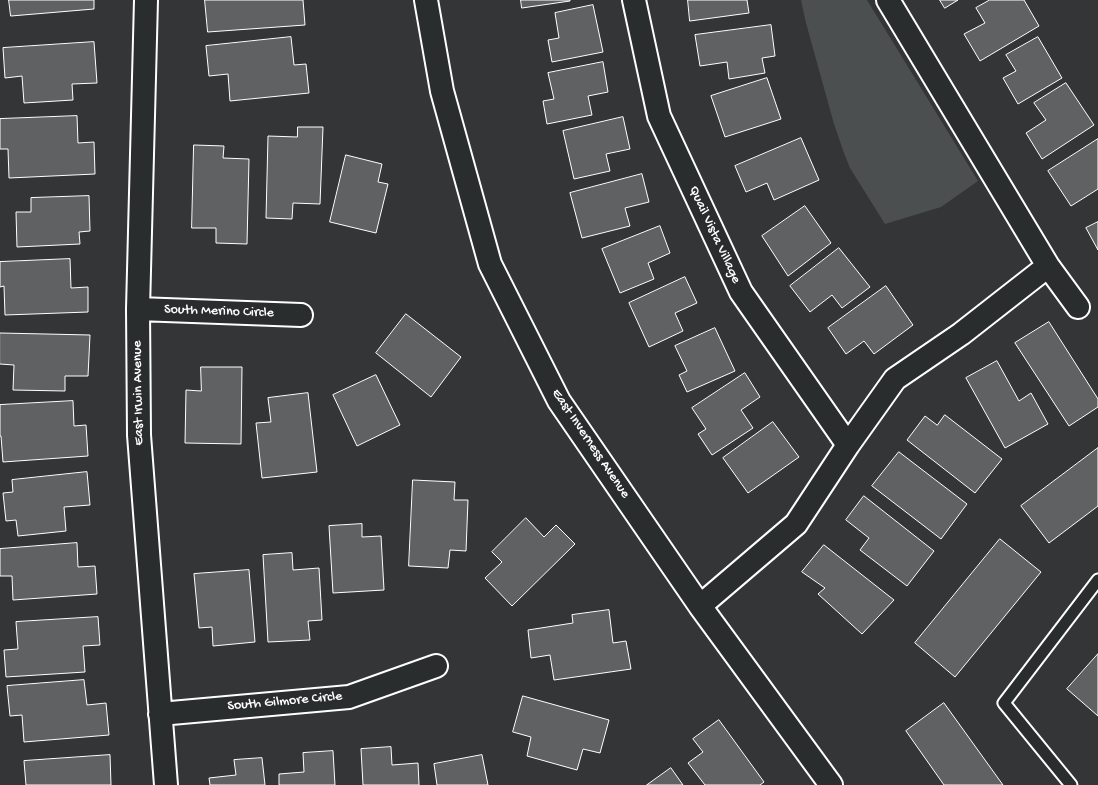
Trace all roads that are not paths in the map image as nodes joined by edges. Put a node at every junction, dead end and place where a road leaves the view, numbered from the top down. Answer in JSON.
{"nodes":[{"id":1,"x":146,"y":0,"type":"edge"},
{"id":2,"x":426,"y":0,"type":"edge"},
{"id":3,"x":634,"y":0,"type":"edge"},
{"id":4,"x":888,"y":0,"type":"edge"},
{"id":5,"x":1048,"y":266,"type":"junction"},
{"id":6,"x":1078,"y":306,"type":"dead end"},
{"id":7,"x":138,"y":309,"type":"junction"},
{"id":8,"x":301,"y":315,"type":"dead end"},
{"id":9,"x":848,"y":445,"type":"junction"},
{"id":10,"x":1098,"y":580,"type":"edge"},
{"id":11,"x":700,"y":606,"type":"junction"},
{"id":12,"x":436,"y":666,"type":"dead end"},
{"id":13,"x":160,"y":714,"type":"junction"},
{"id":14,"x":166,"y":785,"type":"edge"},
{"id":15,"x":831,"y":785,"type":"edge"},
{"id":16,"x":1071,"y":785,"type":"edge"}],
"edges":[{"from":1,"to":7,"type":"street","name":"East Irwin Avenue"},
{"from":2,"to":11,"type":"street","name":"East Inverness Avenue"},
{"from":3,"to":9,"type":"street","name":"Quail Vista Village"},
{"from":4,"to":5,"type":"street"},
{"from":5,"to":6,"type":"street"},
{"from":5,"to":9,"type":"street"},
{"from":7,"to":8,"type":"street","name":"South Merino Circle"},
{"from":7,"to":13,"type":"street","name":"East Irwin Avenue"},
{"from":9,"to":11,"type":"street"},
{"from":10,"to":16,"type":"lane"},
{"from":11,"to":15,"type":"street","name":"East Inverness Avenue"},
{"from":12,"to":13,"type":"street","name":"South Gilmore Circle"},
{"from":13,"to":14,"type":"street","name":"East Irwin Avenue"}]}
